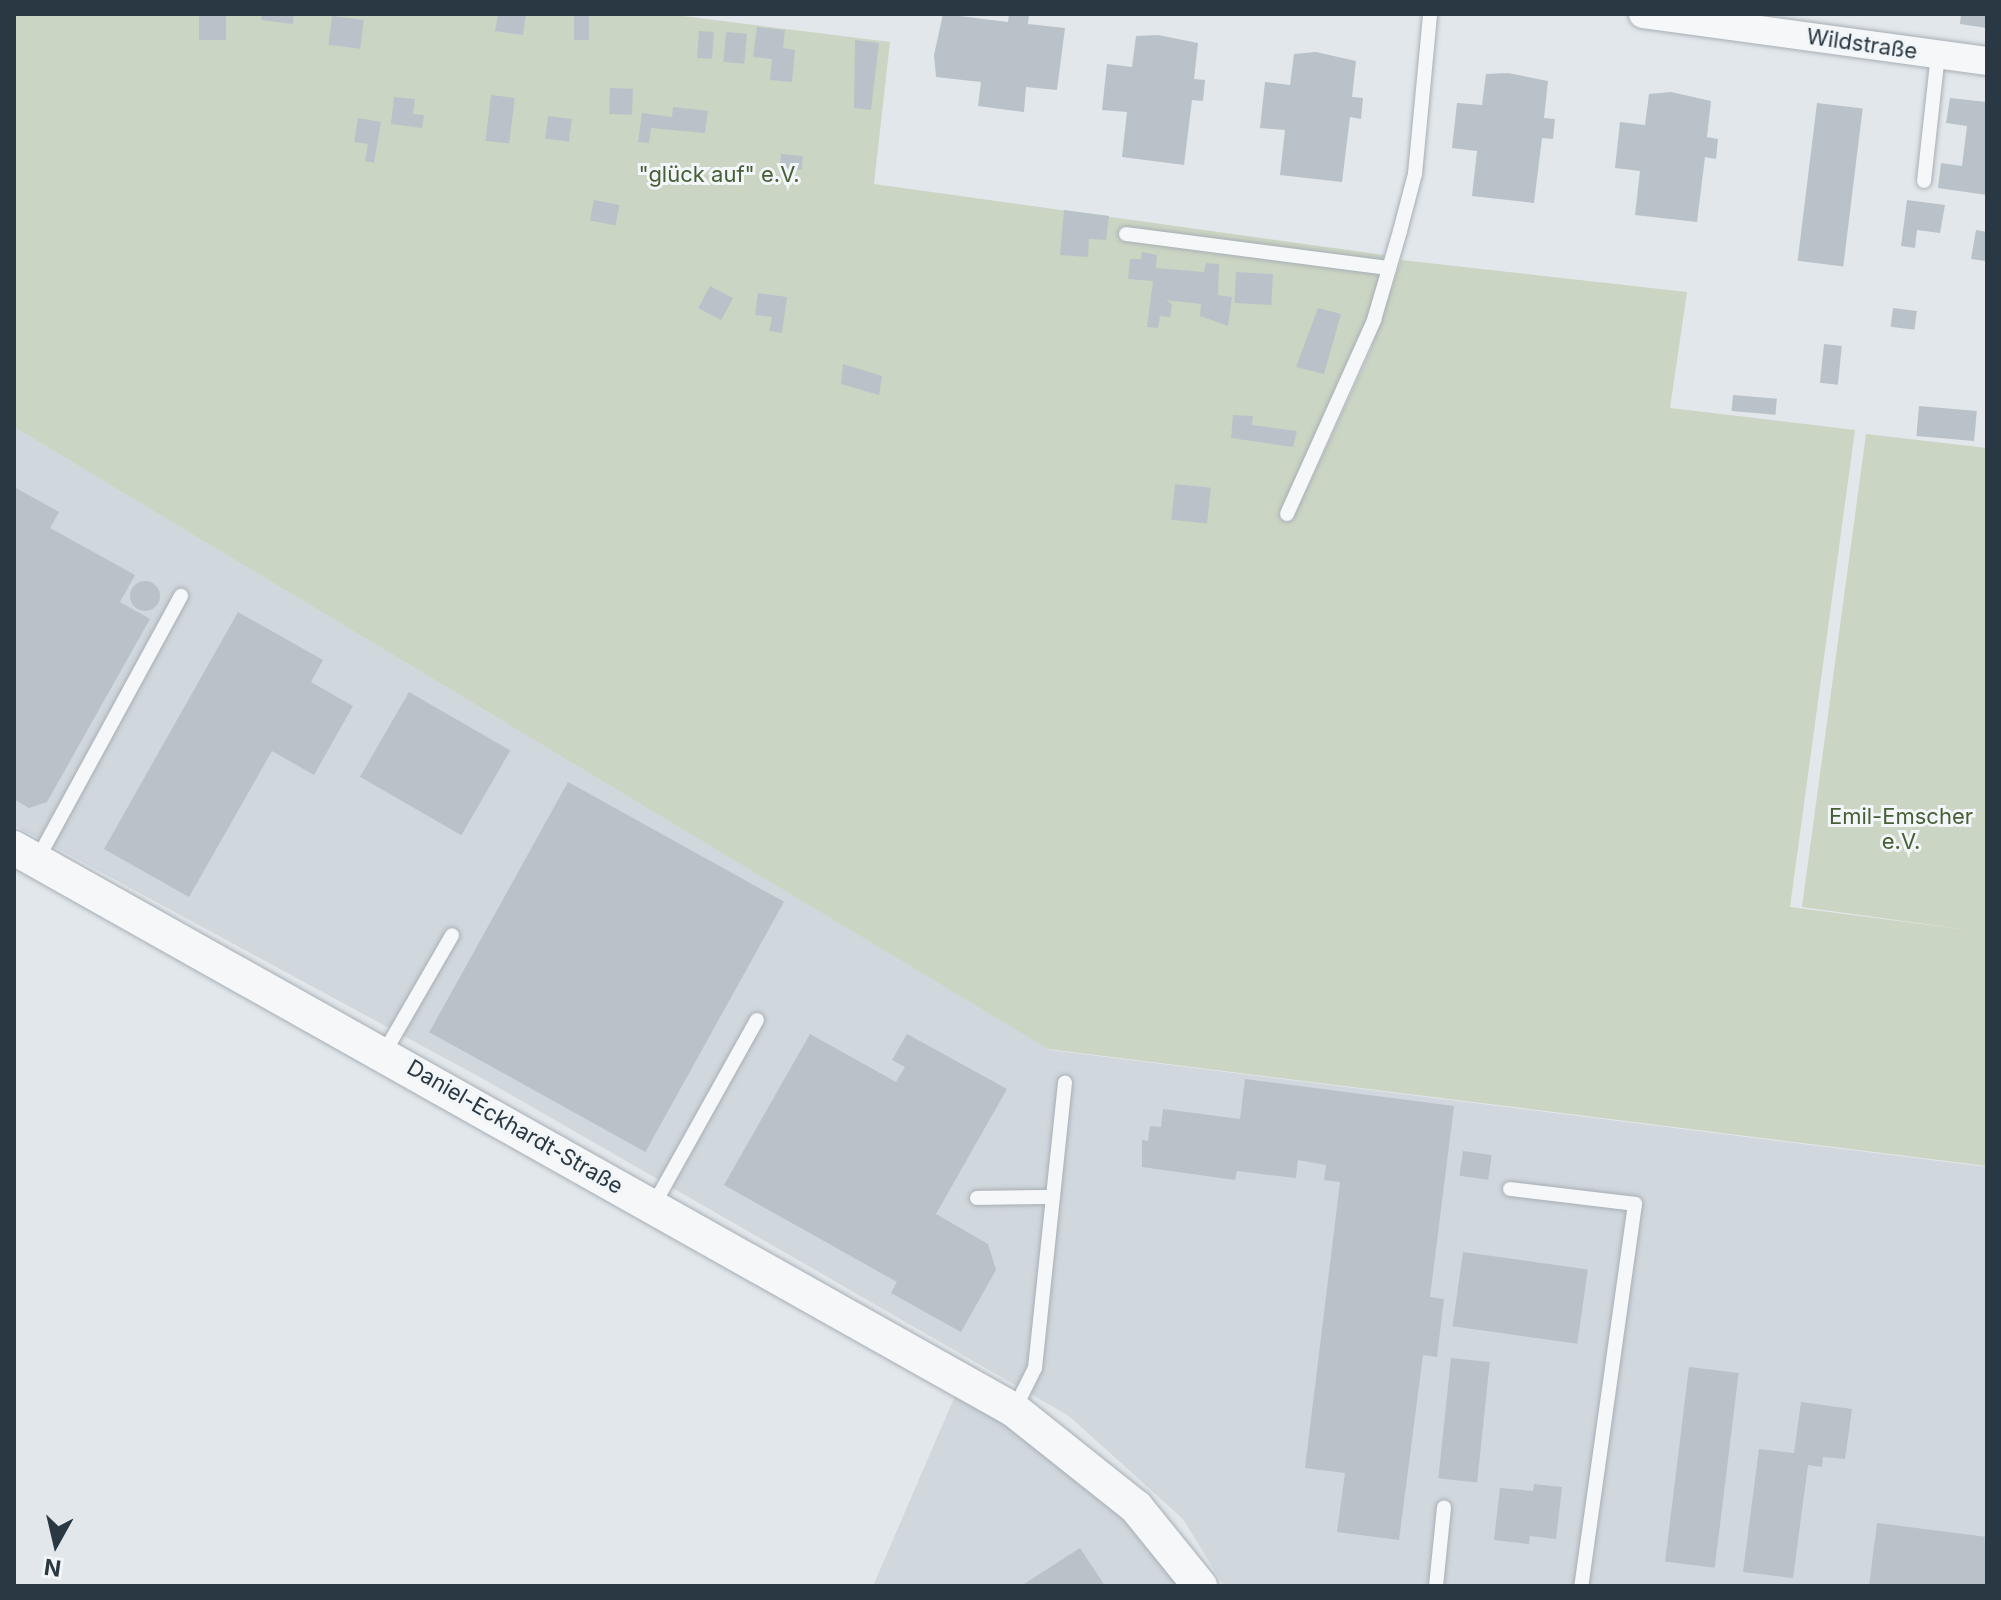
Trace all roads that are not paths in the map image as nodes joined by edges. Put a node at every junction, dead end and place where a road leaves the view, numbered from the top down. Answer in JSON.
{"nodes":[{"id":1,"x":1430,"y":14,"type":"edge"},
{"id":2,"x":1643,"y":14,"type":"edge"},
{"id":3,"x":1684,"y":16,"type":"edge"},
{"id":4,"x":1938,"y":54,"type":"junction"},
{"id":5,"x":1987,"y":61,"type":"edge"},
{"id":6,"x":1924,"y":181,"type":"dead end"},
{"id":7,"x":1126,"y":234,"type":"dead end"},
{"id":8,"x":1389,"y":268,"type":"junction"},
{"id":9,"x":1287,"y":514,"type":"dead end"},
{"id":10,"x":181,"y":596,"type":"dead end"},
{"id":11,"x":25,"y":854,"type":"edge"},
{"id":12,"x":452,"y":935,"type":"dead end"},
{"id":13,"x":757,"y":1020,"type":"dead end"},
{"id":14,"x":384,"y":1053,"type":"junction"},
{"id":15,"x":1065,"y":1083,"type":"dead end"},
{"id":16,"x":1510,"y":1189,"type":"dead end"},
{"id":17,"x":1053,"y":1197,"type":"junction"},
{"id":18,"x":977,"y":1198,"type":"dead end"},
{"id":19,"x":653,"y":1206,"type":"junction"},
{"id":20,"x":1014,"y":1410,"type":"junction"},
{"id":21,"x":1444,"y":1507,"type":"dead end"},
{"id":22,"x":1200,"y":1586,"type":"edge"},
{"id":23,"x":1436,"y":1586,"type":"edge"},
{"id":24,"x":1581,"y":1586,"type":"edge"}],
"edges":[{"from":1,"to":8,"type":"lane"},
{"from":2,"to":3,"type":"street","name":"Wildstraße"},
{"from":3,"to":4,"type":"street","name":"Wildstraße"},
{"from":4,"to":5,"type":"street","name":"Wildstraße"},
{"from":4,"to":6,"type":"lane"},
{"from":7,"to":8,"type":"lane"},
{"from":8,"to":9,"type":"lane"},
{"from":10,"to":11,"type":"lane"},
{"from":11,"to":14,"type":"street","name":"Daniel-Eckhardt-Straße"},
{"from":12,"to":14,"type":"lane"},
{"from":13,"to":19,"type":"lane"},
{"from":14,"to":19,"type":"street","name":"Daniel-Eckhardt-Straße"},
{"from":15,"to":17,"type":"lane"},
{"from":16,"to":24,"type":"lane"},
{"from":17,"to":18,"type":"lane"},
{"from":17,"to":20,"type":"lane"},
{"from":19,"to":20,"type":"street","name":"Daniel-Eckhardt-Straße"},
{"from":20,"to":22,"type":"street","name":"Daniel-Eckhardt-Straße"},
{"from":21,"to":23,"type":"lane"}]}
